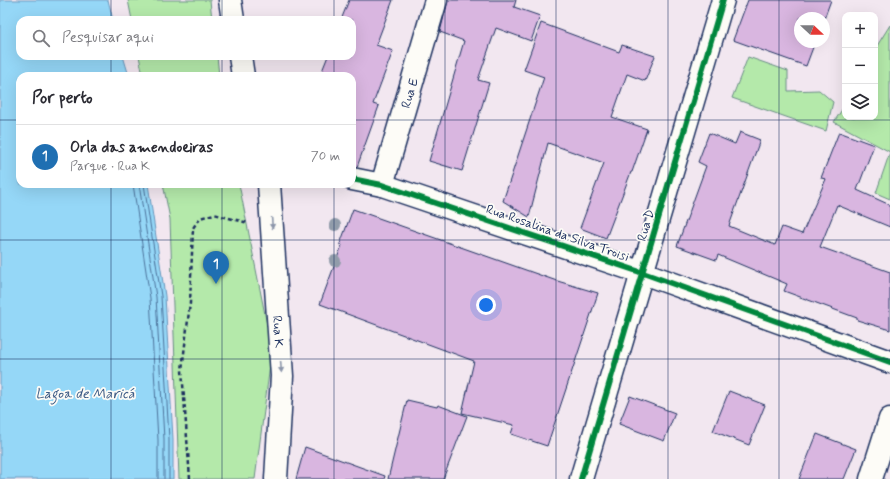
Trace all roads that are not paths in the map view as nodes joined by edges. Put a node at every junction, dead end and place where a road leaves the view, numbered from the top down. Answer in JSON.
{"nodes":[{"id":1,"x":230,"y":0,"type":"edge"},
{"id":2,"x":436,"y":0,"type":"edge"},
{"id":3,"x":723,"y":0,"type":"edge"},
{"id":4,"x":232,"y":16,"type":"edge"},
{"id":5,"x":241,"y":60,"type":"edge"},
{"id":6,"x":242,"y":72,"type":"edge"},
{"id":7,"x":356,"y":180,"type":"edge"},
{"id":8,"x":382,"y":185,"type":"junction"},
{"id":9,"x":270,"y":188,"type":"edge"},
{"id":10,"x":643,"y":273,"type":"junction"},
{"id":11,"x":890,"y":362,"type":"edge"},
{"id":12,"x":890,"y":419,"type":"edge"},
{"id":13,"x":276,"y":479,"type":"edge"},
{"id":14,"x":581,"y":479,"type":"edge"},
{"id":15,"x":871,"y":479,"type":"edge"}],
"edges":[{"from":1,"to":4,"type":"street"},
{"from":2,"to":8,"type":"street","name":"Rua E"},
{"from":3,"to":10,"type":"street","name":"Rua D"},
{"from":5,"to":6,"type":"street"},
{"from":7,"to":8,"type":"street","name":"Rua Rosalina da Silva Troisi"},
{"from":8,"to":10,"type":"street","name":"Rua Rosalina da Silva Troisi"},
{"from":9,"to":13,"type":"street","name":"Rua K","one_way":true},
{"from":10,"to":11,"type":"street","name":"Rua Rosalina da Silva Troisi"},
{"from":10,"to":14,"type":"street","name":"Rua D"},
{"from":12,"to":15,"type":"street"}]}
